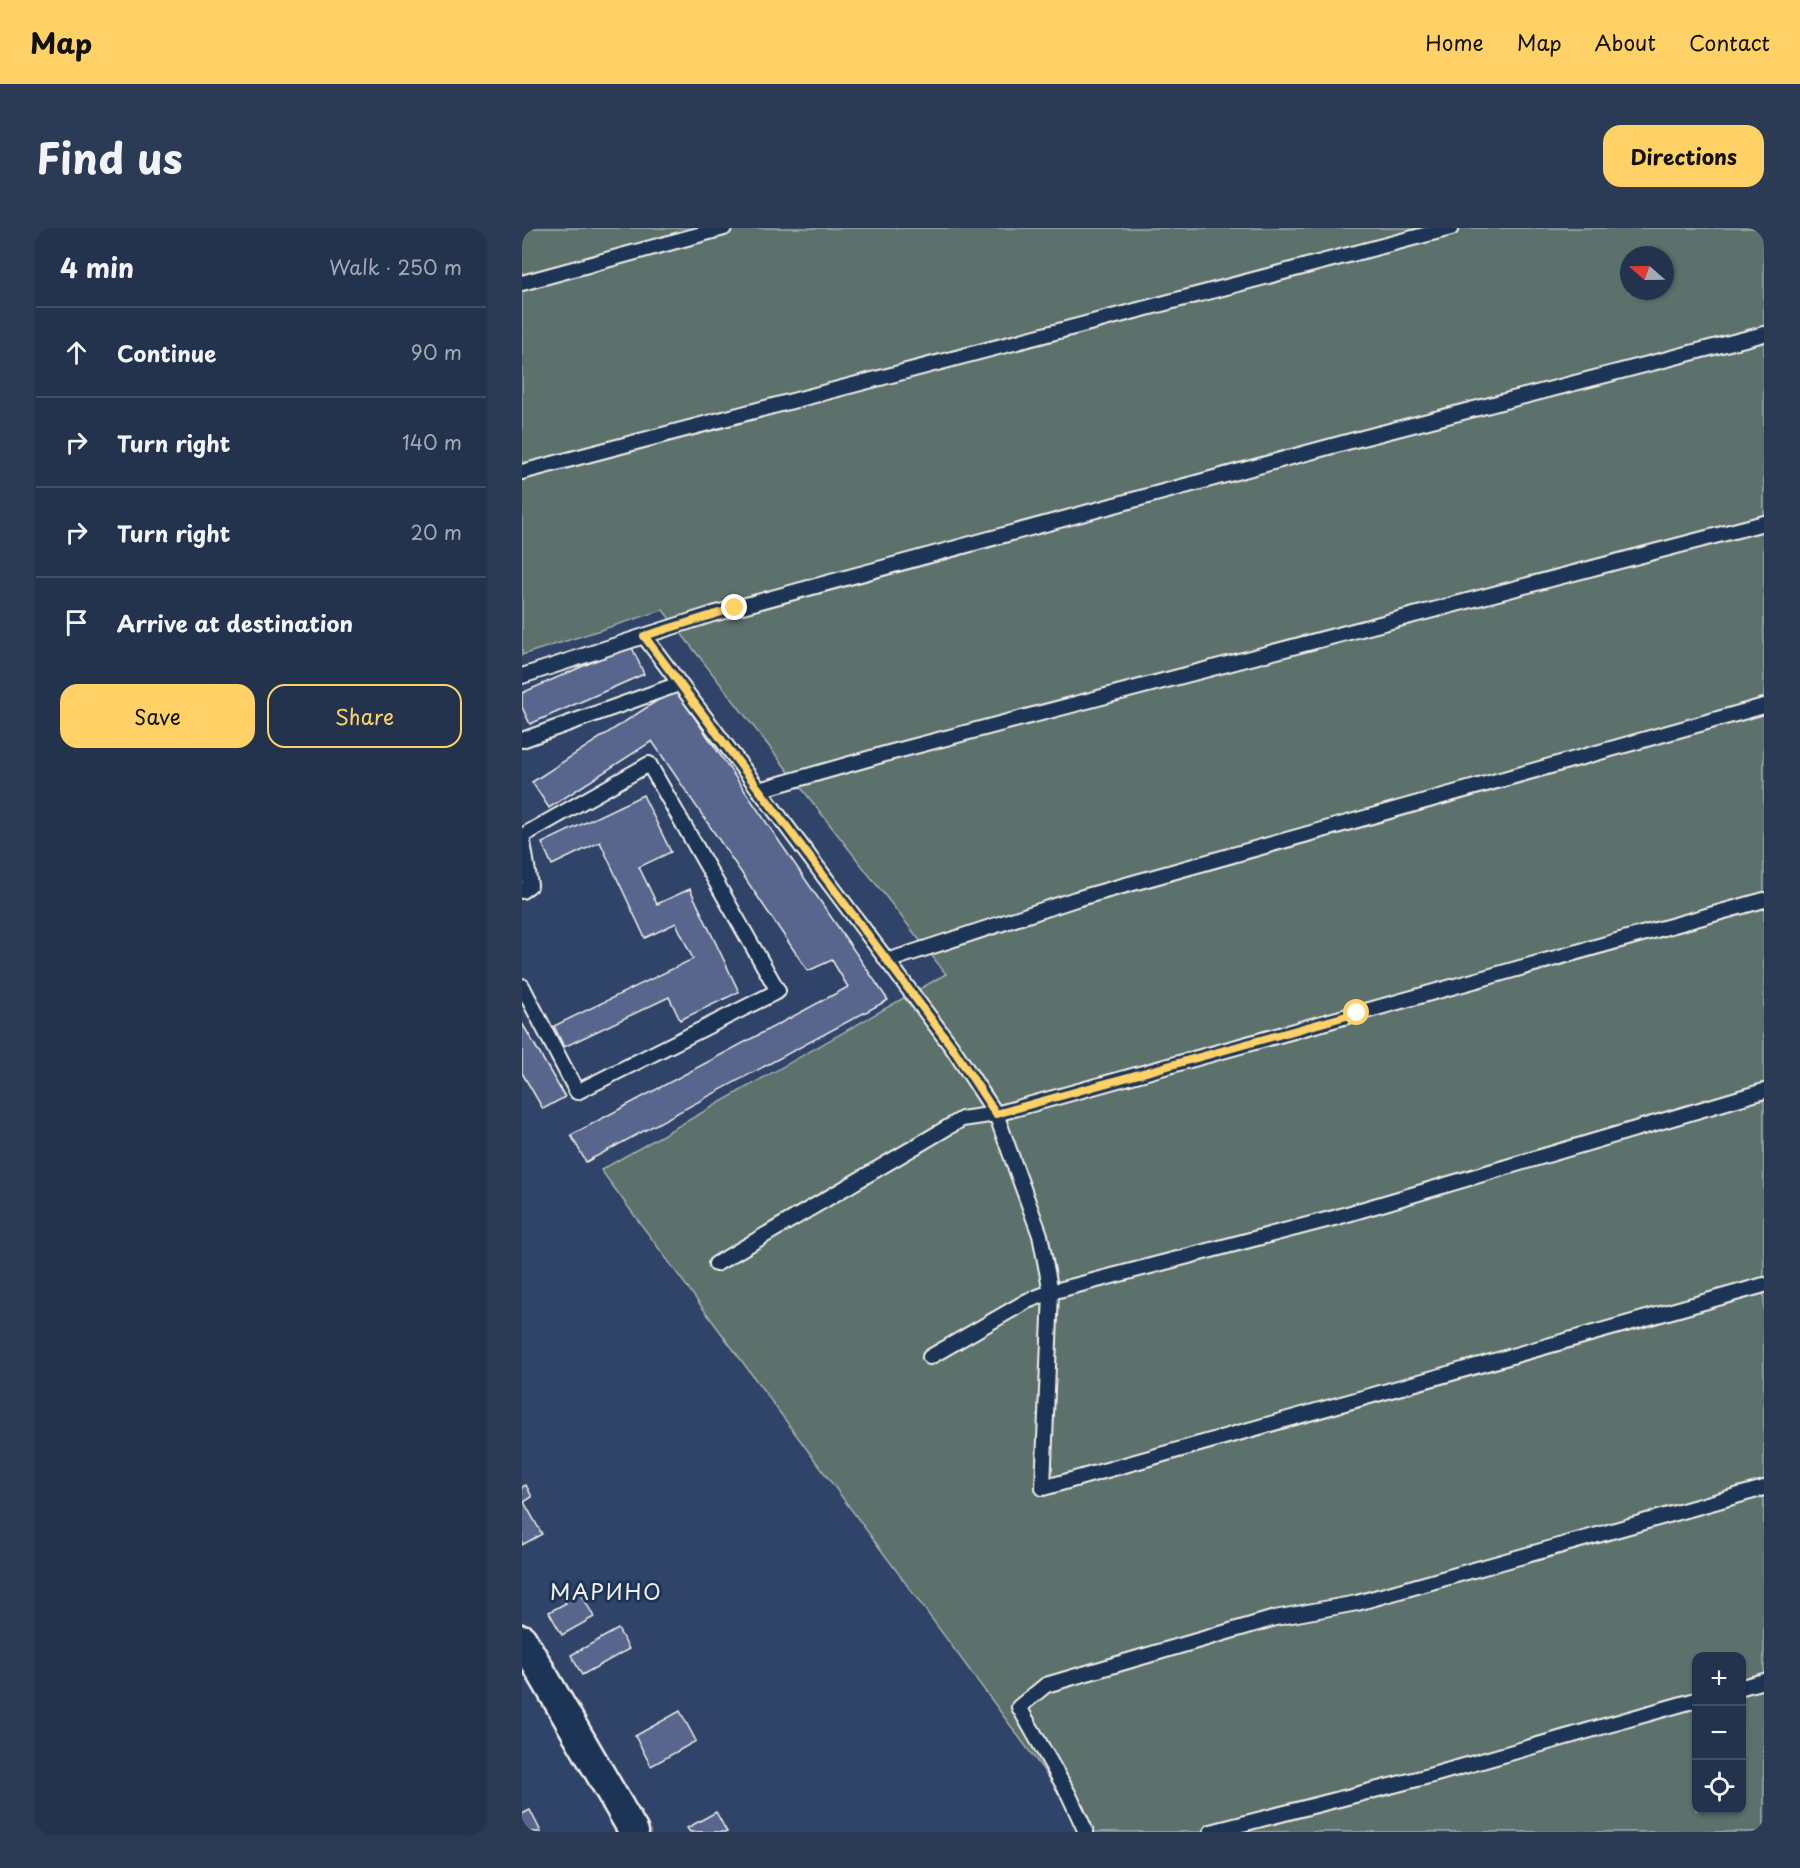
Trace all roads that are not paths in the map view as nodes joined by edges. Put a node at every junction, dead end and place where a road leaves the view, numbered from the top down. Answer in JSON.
{"nodes":[{"id":1,"x":724,"y":228,"type":"edge"},
{"id":2,"x":1450,"y":228,"type":"edge"},
{"id":3,"x":522,"y":283,"type":"edge"},
{"id":4,"x":1764,"y":334,"type":"edge"},
{"id":5,"x":522,"y":472,"type":"edge"},
{"id":6,"x":1764,"y":523,"type":"edge"},
{"id":7,"x":644,"y":636,"type":"junction"},
{"id":8,"x":522,"y":676,"type":"edge"},
{"id":9,"x":679,"y":684,"type":"junction"},
{"id":10,"x":1764,"y":706,"type":"edge"},
{"id":11,"x":522,"y":740,"type":"edge"},
{"id":12,"x":759,"y":790,"type":"junction"},
{"id":13,"x":522,"y":836,"type":"edge"},
{"id":14,"x":522,"y":891,"type":"edge"},
{"id":15,"x":1764,"y":900,"type":"edge"},
{"id":16,"x":887,"y":961,"type":"junction"},
{"id":17,"x":522,"y":986,"type":"edge"},
{"id":18,"x":1764,"y":1091,"type":"edge"},
{"id":19,"x":996,"y":1114,"type":"junction"},
{"id":20,"x":716,"y":1264,"type":"dead end"},
{"id":21,"x":1764,"y":1285,"type":"edge"},
{"id":22,"x":1051,"y":1292,"type":"junction"},
{"id":23,"x":930,"y":1357,"type":"dead end"},
{"id":24,"x":1764,"y":1488,"type":"edge"},
{"id":25,"x":522,"y":1639,"type":"edge"},
{"id":26,"x":1764,"y":1681,"type":"edge"},
{"id":27,"x":1746,"y":1686,"type":"edge"},
{"id":28,"x":1692,"y":1701,"type":"edge"},
{"id":29,"x":634,"y":1832,"type":"edge"},
{"id":30,"x":1086,"y":1832,"type":"edge"},
{"id":31,"x":1211,"y":1832,"type":"edge"}],
"edges":[{"from":1,"to":3,"type":"lane"},
{"from":2,"to":5,"type":"lane"},
{"from":4,"to":7,"type":"lane"},
{"from":6,"to":12,"type":"lane"},
{"from":7,"to":8,"type":"lane"},
{"from":7,"to":9,"type":"lane"},
{"from":9,"to":11,"type":"lane"},
{"from":9,"to":12,"type":"lane"},
{"from":10,"to":16,"type":"lane"},
{"from":12,"to":16,"type":"lane"},
{"from":13,"to":14,"type":"lane"},
{"from":13,"to":17,"type":"lane"},
{"from":15,"to":19,"type":"lane"},
{"from":16,"to":19,"type":"lane"},
{"from":18,"to":22,"type":"lane"},
{"from":19,"to":20,"type":"lane"},
{"from":19,"to":22,"type":"lane"},
{"from":21,"to":22,"type":"lane"},
{"from":22,"to":23,"type":"lane"},
{"from":24,"to":30,"type":"lane"},
{"from":25,"to":29,"type":"street"},
{"from":26,"to":27,"type":"lane"},
{"from":28,"to":31,"type":"lane"}]}
